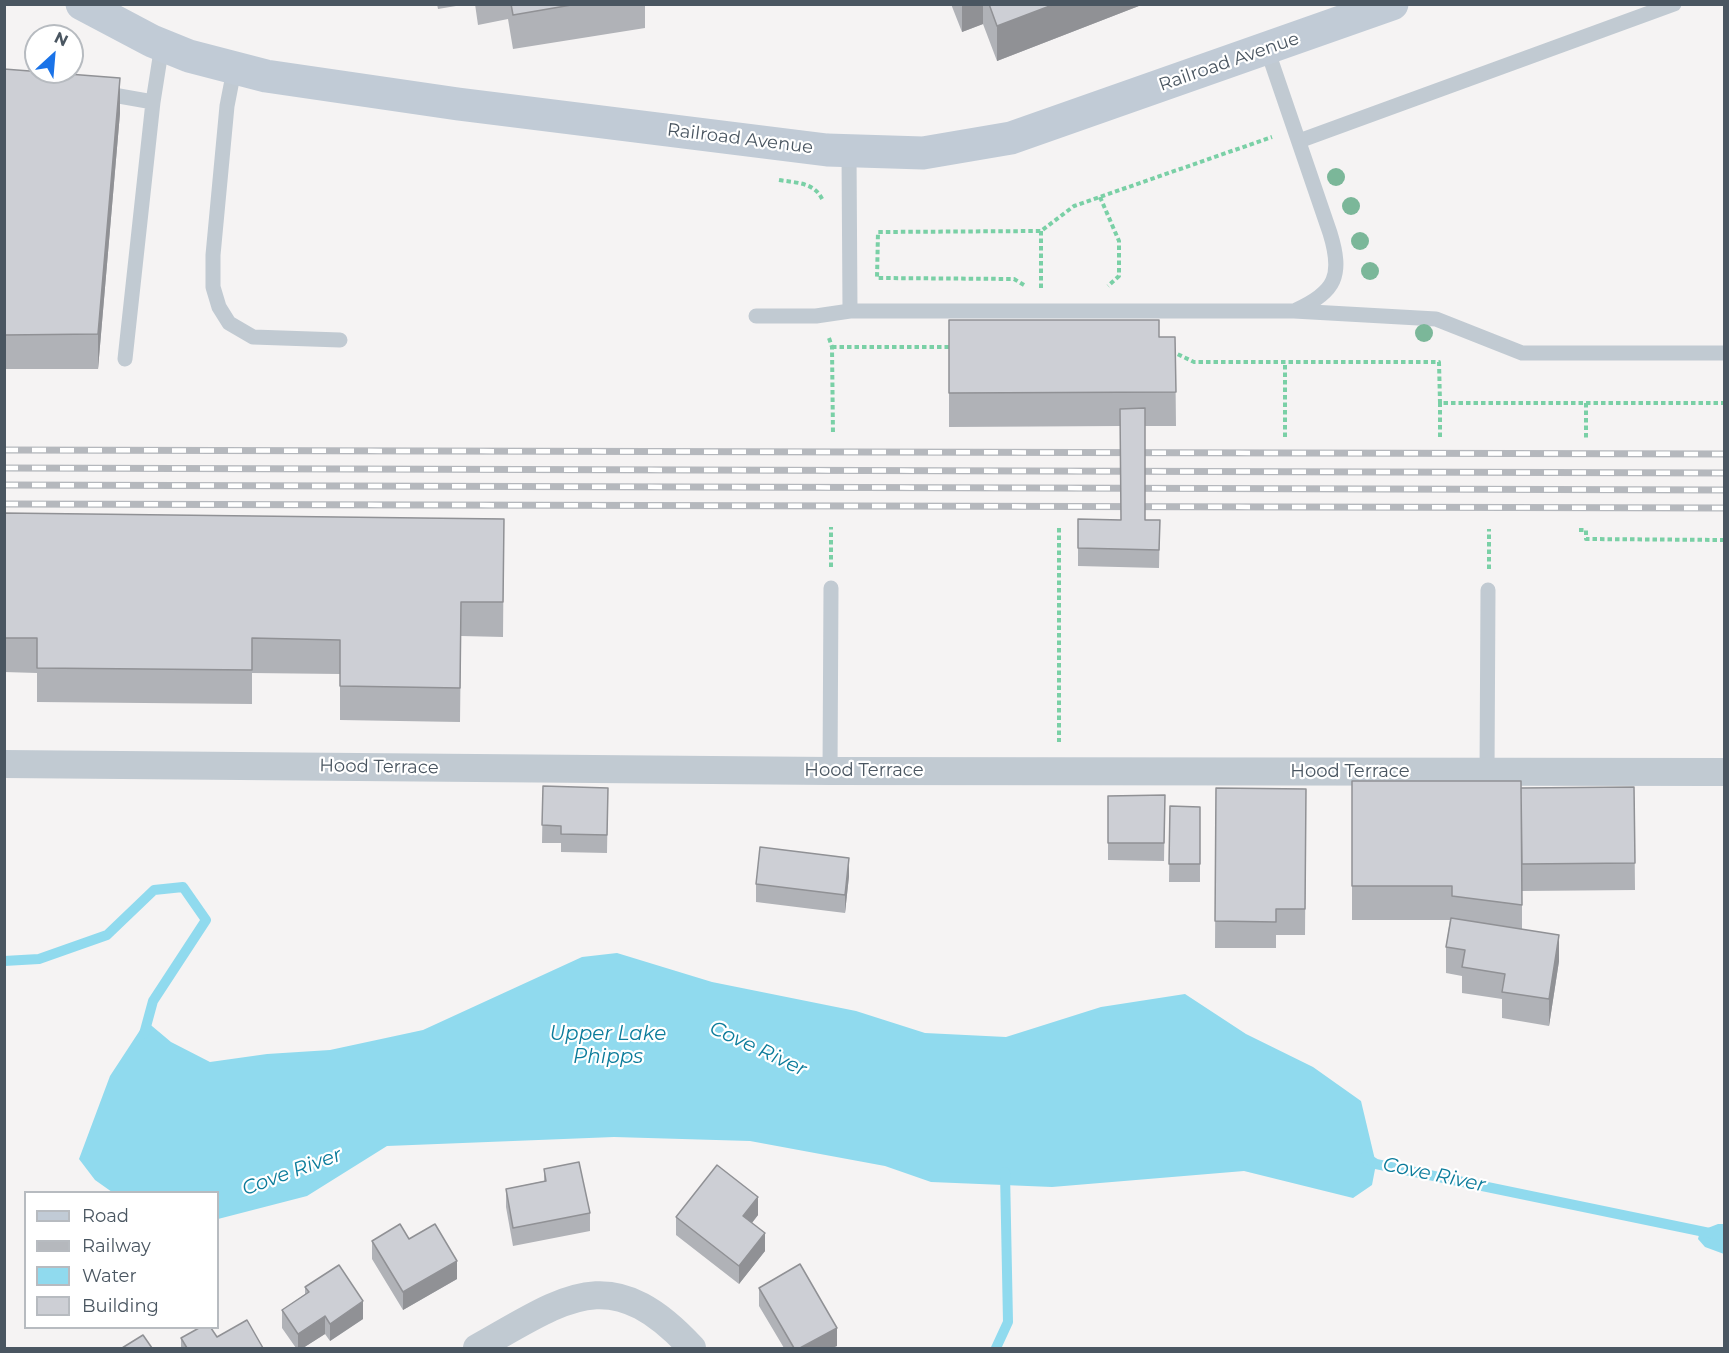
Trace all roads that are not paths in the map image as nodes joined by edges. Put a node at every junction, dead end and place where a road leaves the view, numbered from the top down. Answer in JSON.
{"nodes":[{"id":1,"x":82,"y":4,"type":"edge"},
{"id":2,"x":1392,"y":4,"type":"edge"},
{"id":3,"x":1674,"y":4,"type":"edge"},
{"id":4,"x":162,"y":45,"type":"junction"},
{"id":5,"x":1267,"y":49,"type":"junction"},
{"id":6,"x":234,"y":69,"type":"junction"},
{"id":7,"x":85,"y":90,"type":"edge"},
{"id":8,"x":153,"y":102,"type":"junction"},
{"id":9,"x":1299,"y":141,"type":"junction"},
{"id":10,"x":849,"y":152,"type":"junction"},
{"id":11,"x":850,"y":311,"type":"junction"},
{"id":12,"x":1294,"y":311,"type":"junction"},
{"id":13,"x":756,"y":316,"type":"dead end"},
{"id":14,"x":340,"y":340,"type":"dead end"},
{"id":15,"x":1725,"y":353,"type":"edge"},
{"id":16,"x":125,"y":359,"type":"dead end"},
{"id":17,"x":831,"y":588,"type":"road end"},
{"id":18,"x":1488,"y":590,"type":"road end"},
{"id":19,"x":4,"y":764,"type":"edge"},
{"id":20,"x":830,"y":771,"type":"junction"},
{"id":21,"x":1487,"y":772,"type":"junction"},
{"id":22,"x":1725,"y":772,"type":"edge"},
{"id":23,"x":477,"y":1348,"type":"edge"},
{"id":24,"x":692,"y":1348,"type":"edge"}],
"edges":[{"from":1,"to":4,"type":"street","name":"Railroad Avenue"},
{"from":2,"to":5,"type":"street","name":"Railroad Avenue"},
{"from":3,"to":9,"type":"lane"},
{"from":4,"to":6,"type":"street","name":"Railroad Avenue"},
{"from":4,"to":8,"type":"lane"},
{"from":5,"to":9,"type":"lane"},
{"from":5,"to":10,"type":"street","name":"Railroad Avenue"},
{"from":6,"to":10,"type":"street","name":"Railroad Avenue"},
{"from":6,"to":14,"type":"lane"},
{"from":7,"to":8,"type":"lane"},
{"from":8,"to":16,"type":"lane"},
{"from":9,"to":12,"type":"lane"},
{"from":10,"to":11,"type":"lane"},
{"from":11,"to":12,"type":"lane"},
{"from":11,"to":13,"type":"lane"},
{"from":12,"to":15,"type":"lane"},
{"from":17,"to":20,"type":"lane"},
{"from":18,"to":21,"type":"lane"},
{"from":19,"to":20,"type":"street","name":"Hood Terrace"},
{"from":20,"to":21,"type":"street","name":"Hood Terrace"},
{"from":21,"to":22,"type":"street","name":"Hood Terrace"},
{"from":23,"to":24,"type":"street"}]}
